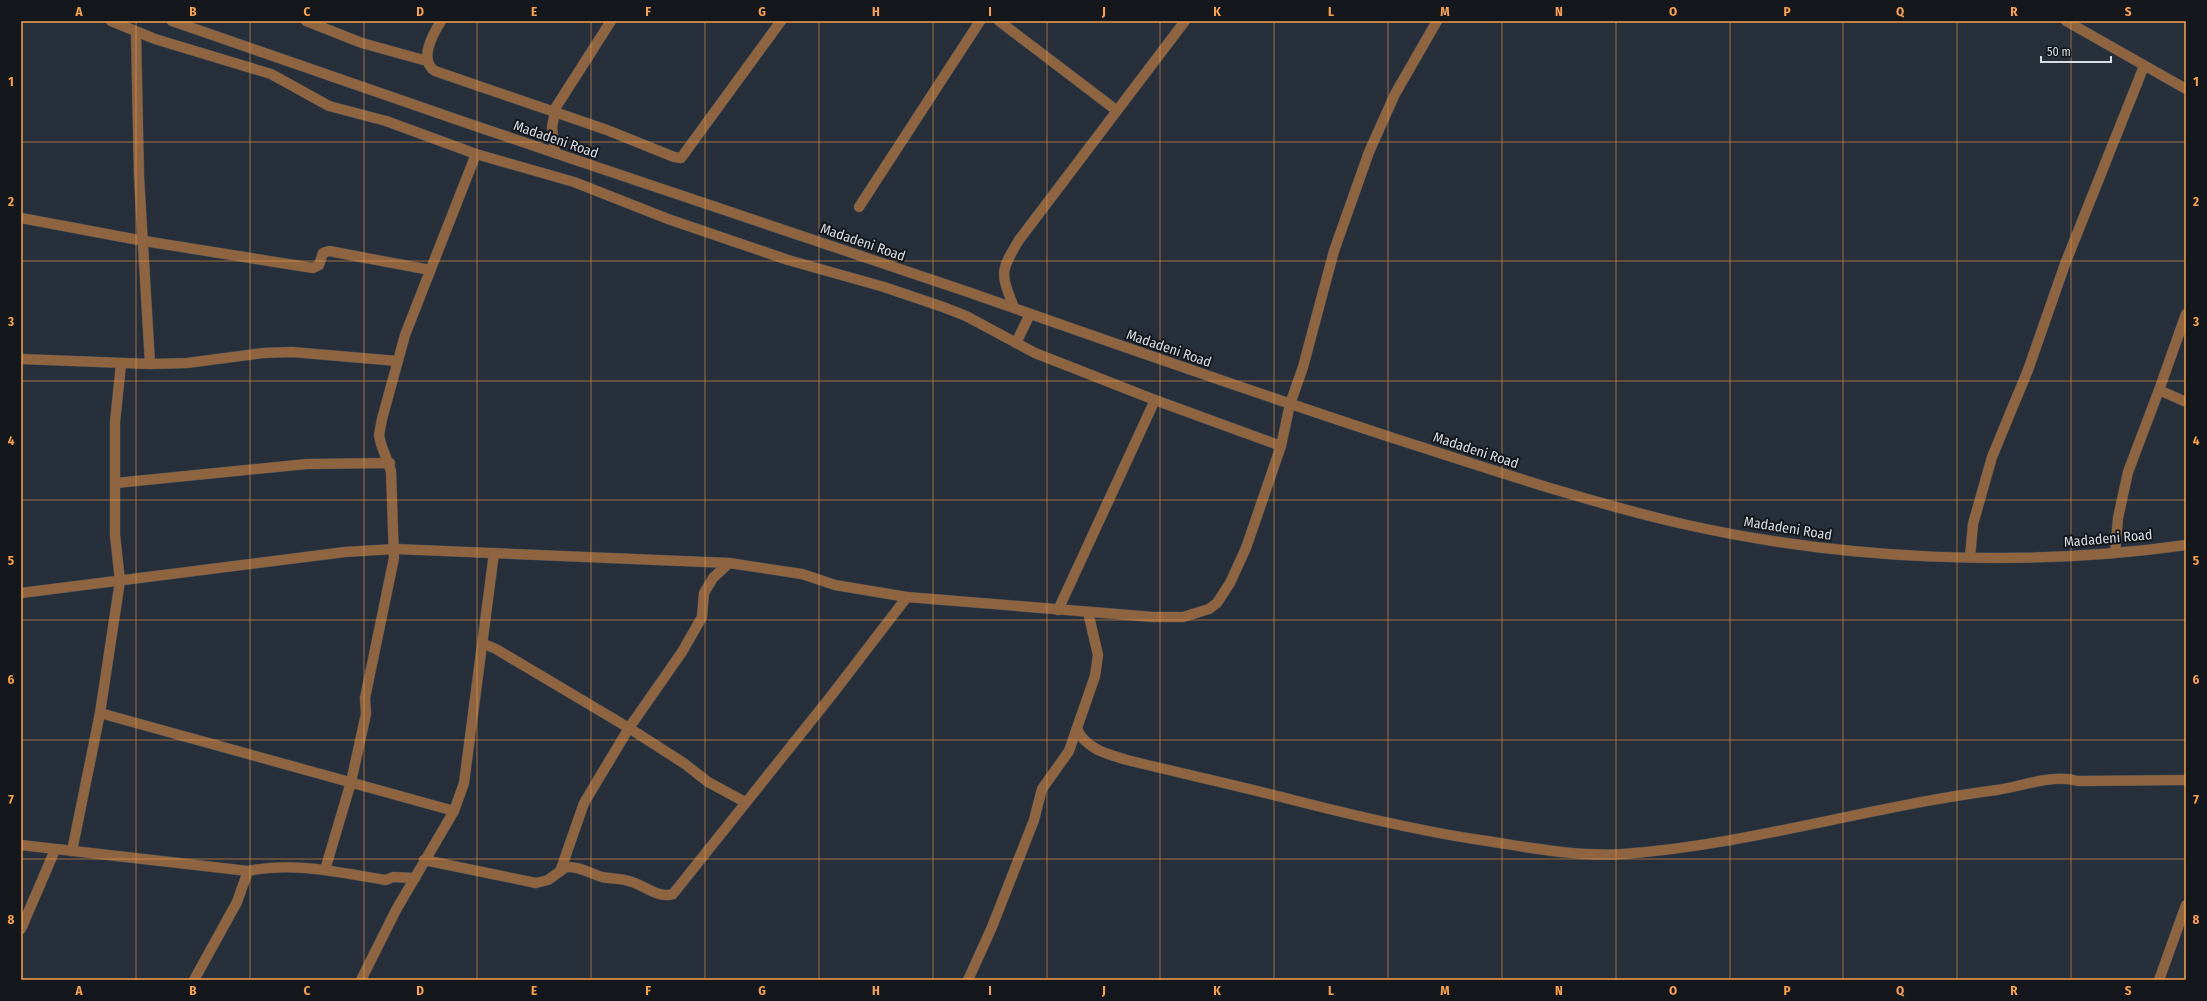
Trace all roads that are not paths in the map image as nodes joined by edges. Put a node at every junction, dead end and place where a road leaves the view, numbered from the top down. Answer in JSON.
{"nodes":[{"id":1,"x":111,"y":21,"type":"edge"},
{"id":2,"x":172,"y":21,"type":"edge"},
{"id":3,"x":306,"y":21,"type":"edge"},
{"id":4,"x":441,"y":21,"type":"edge"},
{"id":5,"x":611,"y":21,"type":"edge"},
{"id":6,"x":781,"y":21,"type":"edge"},
{"id":7,"x":980,"y":21,"type":"edge"},
{"id":8,"x":999,"y":21,"type":"edge"},
{"id":9,"x":1185,"y":21,"type":"edge"},
{"id":10,"x":1437,"y":21,"type":"edge"},
{"id":11,"x":2066,"y":21,"type":"edge"},
{"id":12,"x":136,"y":32,"type":"junction"},
{"id":13,"x":427,"y":61,"type":"junction"},
{"id":14,"x":2144,"y":66,"type":"junction"},
{"id":15,"x":2186,"y":89,"type":"edge"},
{"id":16,"x":1116,"y":110,"type":"junction"},
{"id":17,"x":554,"y":112,"type":"junction"},
{"id":18,"x":555,"y":153,"type":"junction"},
{"id":19,"x":476,"y":154,"type":"junction"},
{"id":20,"x":859,"y":207,"type":"dead end"},
{"id":21,"x":21,"y":218,"type":"edge"},
{"id":22,"x":144,"y":241,"type":"junction"},
{"id":23,"x":430,"y":270,"type":"junction"},
{"id":24,"x":1014,"y":308,"type":"junction"},
{"id":25,"x":1030,"y":314,"type":"junction"},
{"id":26,"x":2186,"y":314,"type":"edge"},
{"id":27,"x":1016,"y":343,"type":"junction"},
{"id":28,"x":21,"y":359,"type":"edge"},
{"id":29,"x":397,"y":361,"type":"junction"},
{"id":30,"x":121,"y":364,"type":"junction"},
{"id":31,"x":150,"y":364,"type":"junction"},
{"id":32,"x":2160,"y":390,"type":"junction"},
{"id":33,"x":1155,"y":400,"type":"junction"},
{"id":34,"x":2186,"y":402,"type":"edge"},
{"id":35,"x":1290,"y":404,"type":"junction"},
{"id":36,"x":1281,"y":446,"type":"junction"},
{"id":37,"x":390,"y":463,"type":"junction"},
{"id":38,"x":116,"y":483,"type":"junction"},
{"id":39,"x":2186,"y":545,"type":"edge"},
{"id":40,"x":394,"y":548,"type":"junction"},
{"id":41,"x":2115,"y":552,"type":"junction"},
{"id":42,"x":494,"y":553,"type":"junction"},
{"id":43,"x":1970,"y":556,"type":"junction"},
{"id":44,"x":729,"y":563,"type":"junction"},
{"id":45,"x":120,"y":581,"type":"junction"},
{"id":46,"x":21,"y":593,"type":"edge"},
{"id":47,"x":907,"y":597,"type":"junction"},
{"id":48,"x":1058,"y":610,"type":"junction"},
{"id":49,"x":1088,"y":612,"type":"junction"},
{"id":50,"x":484,"y":644,"type":"junction"},
{"id":51,"x":100,"y":713,"type":"junction"},
{"id":52,"x":629,"y":728,"type":"junction"},
{"id":53,"x":1077,"y":729,"type":"junction"},
{"id":54,"x":2186,"y":780,"type":"edge"},
{"id":55,"x":351,"y":782,"type":"junction"},
{"id":56,"x":745,"y":802,"type":"junction"},
{"id":57,"x":454,"y":811,"type":"junction"},
{"id":58,"x":21,"y":845,"type":"edge"},
{"id":59,"x":55,"y":850,"type":"junction"},
{"id":60,"x":72,"y":851,"type":"junction"},
{"id":61,"x":424,"y":860,"type":"junction"},
{"id":62,"x":561,"y":869,"type":"junction"},
{"id":63,"x":325,"y":870,"type":"junction"},
{"id":64,"x":248,"y":871,"type":"junction"},
{"id":65,"x":415,"y":878,"type":"junction"},
{"id":66,"x":2186,"y":905,"type":"edge"},
{"id":67,"x":21,"y":929,"type":"edge"},
{"id":68,"x":194,"y":980,"type":"edge"},
{"id":69,"x":361,"y":980,"type":"edge"},
{"id":70,"x":968,"y":980,"type":"edge"},
{"id":71,"x":2159,"y":980,"type":"edge"}],
"edges":[{"from":1,"to":12,"type":"street"},
{"from":2,"to":18,"type":"street","name":"Madadeni Road"},
{"from":3,"to":13,"type":"street"},
{"from":4,"to":13,"type":"street"},
{"from":5,"to":17,"type":"street"},
{"from":6,"to":17,"type":"street"},
{"from":7,"to":20,"type":"street"},
{"from":8,"to":16,"type":"street"},
{"from":9,"to":16,"type":"street"},
{"from":10,"to":35,"type":"street"},
{"from":11,"to":14,"type":"street"},
{"from":12,"to":19,"type":"street"},
{"from":12,"to":22,"type":"street"},
{"from":13,"to":17,"type":"street"},
{"from":14,"to":15,"type":"street"},
{"from":14,"to":43,"type":"street"},
{"from":16,"to":24,"type":"street"},
{"from":17,"to":18,"type":"street"},
{"from":18,"to":24,"type":"street","name":"Madadeni Road"},
{"from":19,"to":23,"type":"street"},
{"from":19,"to":27,"type":"street"},
{"from":21,"to":22,"type":"street"},
{"from":22,"to":23,"type":"street"},
{"from":22,"to":31,"type":"street"},
{"from":23,"to":29,"type":"street"},
{"from":24,"to":25,"type":"street","name":"Madadeni Road"},
{"from":25,"to":27,"type":"street"},
{"from":25,"to":35,"type":"street","name":"Madadeni Road"},
{"from":26,"to":32,"type":"street"},
{"from":27,"to":33,"type":"street"},
{"from":28,"to":30,"type":"street"},
{"from":29,"to":31,"type":"street"},
{"from":29,"to":37,"type":"street"},
{"from":30,"to":31,"type":"street"},
{"from":30,"to":38,"type":"street"},
{"from":32,"to":34,"type":"street"},
{"from":32,"to":41,"type":"street"},
{"from":33,"to":36,"type":"street"},
{"from":33,"to":48,"type":"street"},
{"from":35,"to":36,"type":"street"},
{"from":35,"to":43,"type":"street","name":"Madadeni Road"},
{"from":36,"to":49,"type":"street"},
{"from":37,"to":38,"type":"street"},
{"from":37,"to":40,"type":"street"},
{"from":38,"to":45,"type":"street"},
{"from":39,"to":41,"type":"street","name":"Madadeni Road"},
{"from":40,"to":42,"type":"street"},
{"from":40,"to":45,"type":"street"},
{"from":40,"to":55,"type":"street"},
{"from":41,"to":43,"type":"street","name":"Madadeni Road"},
{"from":42,"to":44,"type":"street"},
{"from":42,"to":50,"type":"street"},
{"from":44,"to":47,"type":"street"},
{"from":44,"to":52,"type":"street"},
{"from":45,"to":46,"type":"street"},
{"from":45,"to":51,"type":"street"},
{"from":47,"to":48,"type":"street"},
{"from":47,"to":56,"type":"street"},
{"from":48,"to":49,"type":"street"},
{"from":49,"to":53,"type":"street"},
{"from":50,"to":52,"type":"street"},
{"from":50,"to":57,"type":"street"},
{"from":51,"to":55,"type":"street"},
{"from":51,"to":60,"type":"street"},
{"from":52,"to":56,"type":"street"},
{"from":52,"to":62,"type":"street"},
{"from":53,"to":54,"type":"street"},
{"from":53,"to":70,"type":"street"},
{"from":55,"to":57,"type":"street"},
{"from":55,"to":63,"type":"street"},
{"from":56,"to":62,"type":"street"},
{"from":57,"to":61,"type":"street"},
{"from":58,"to":59,"type":"street"},
{"from":59,"to":60,"type":"street"},
{"from":59,"to":67,"type":"street"},
{"from":60,"to":64,"type":"street"},
{"from":61,"to":62,"type":"street"},
{"from":61,"to":65,"type":"street"},
{"from":63,"to":64,"type":"street"},
{"from":63,"to":65,"type":"street"},
{"from":64,"to":68,"type":"street"},
{"from":65,"to":69,"type":"street"},
{"from":66,"to":71,"type":"street"}]}
